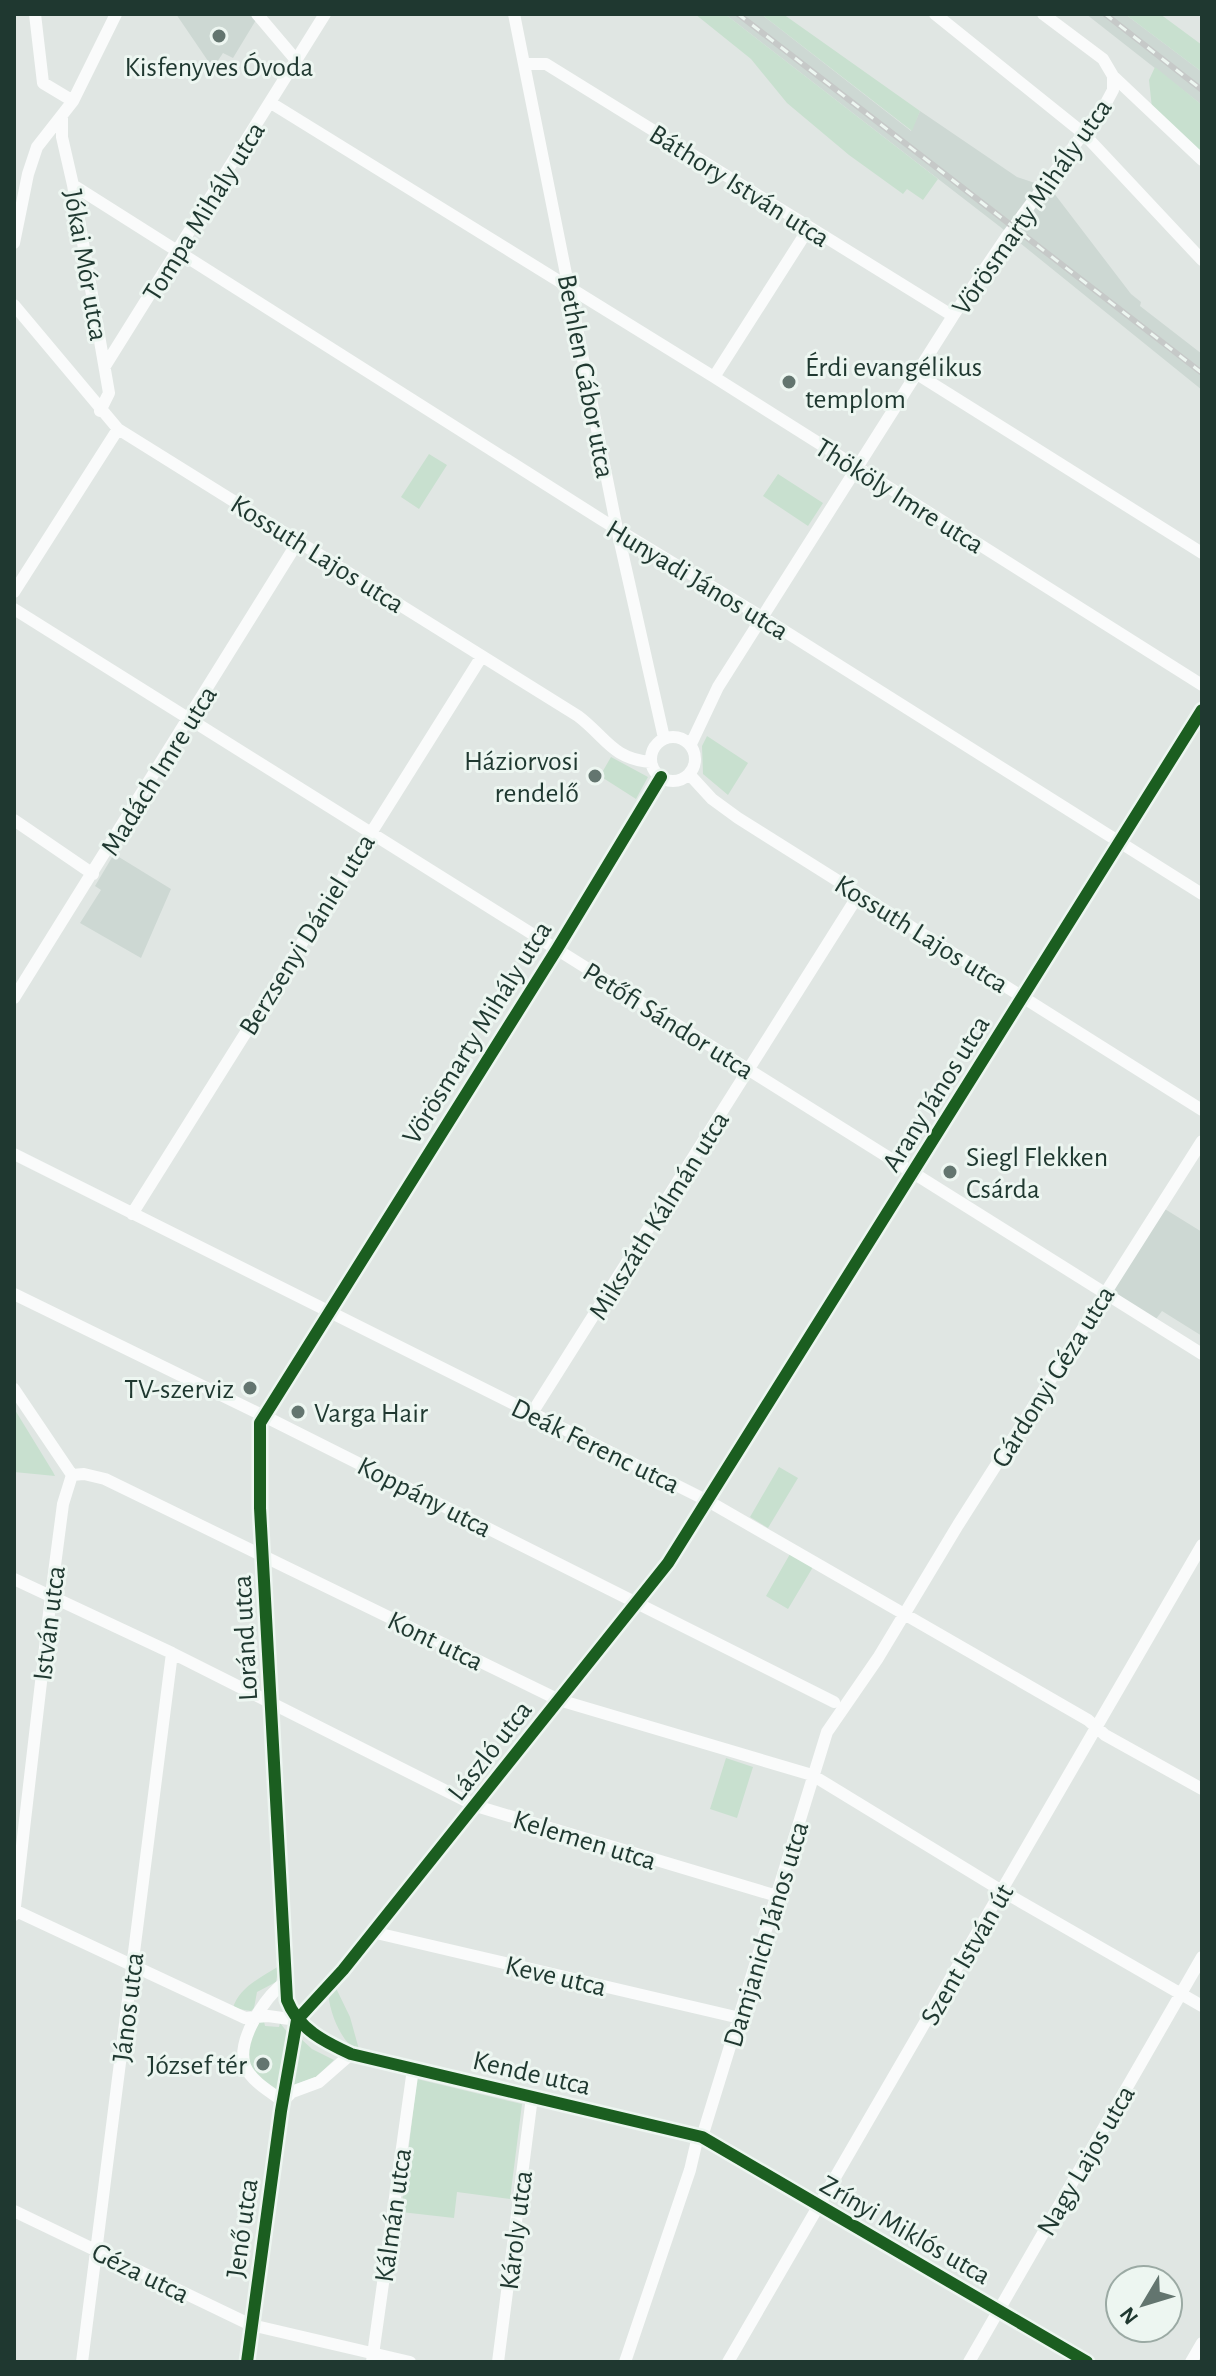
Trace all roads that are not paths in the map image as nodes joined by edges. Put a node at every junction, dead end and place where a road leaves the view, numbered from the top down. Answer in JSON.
{"nodes":[{"id":1,"x":35,"y":14,"type":"edge"},
{"id":2,"x":116,"y":14,"type":"edge"},
{"id":3,"x":257,"y":14,"type":"edge"},
{"id":4,"x":325,"y":14,"type":"edge"},
{"id":5,"x":514,"y":14,"type":"edge"},
{"id":6,"x":935,"y":14,"type":"edge"},
{"id":7,"x":1043,"y":14,"type":"edge"},
{"id":8,"x":296,"y":60,"type":"junction"},
{"id":9,"x":525,"y":64,"type":"junction"},
{"id":10,"x":1113,"y":76,"type":"junction"},
{"id":11,"x":73,"y":101,"type":"junction"},
{"id":12,"x":271,"y":103,"type":"junction"},
{"id":13,"x":62,"y":118,"type":"junction"},
{"id":14,"x":1083,"y":133,"type":"junction"},
{"id":15,"x":1202,"y":160,"type":"edge"},
{"id":16,"x":73,"y":185,"type":"junction"},
{"id":17,"x":809,"y":228,"type":"junction"},
{"id":18,"x":14,"y":243,"type":"edge"},
{"id":19,"x":177,"y":252,"type":"junction"},
{"id":20,"x":1202,"y":260,"type":"edge"},
{"id":21,"x":570,"y":289,"type":"junction"},
{"id":22,"x":14,"y":305,"type":"edge"},
{"id":23,"x":953,"y":316,"type":"junction"},
{"id":24,"x":105,"y":366,"type":"junction"},
{"id":25,"x":917,"y":374,"type":"junction"},
{"id":26,"x":714,"y":377,"type":"junction"},
{"id":27,"x":100,"y":411,"type":"junction"},
{"id":28,"x":118,"y":429,"type":"junction"},
{"id":29,"x":857,"y":468,"type":"junction"},
{"id":30,"x":617,"y":529,"type":"junction"},
{"id":31,"x":299,"y":540,"type":"junction"},
{"id":32,"x":1202,"y":553,"type":"edge"},
{"id":33,"x":14,"y":592,"type":"edge"},
{"id":34,"x":14,"y":609,"type":"edge"},
{"id":35,"x":762,"y":617,"type":"junction"},
{"id":36,"x":482,"y":656,"type":"junction"},
{"id":37,"x":1202,"y":685,"type":"edge"},
{"id":38,"x":1202,"y":710,"type":"edge"},
{"id":39,"x":189,"y":720,"type":"junction"},
{"id":40,"x":664,"y":738,"type":"junction"},
{"id":41,"x":691,"y":744,"type":"junction"},
{"id":42,"x":651,"y":762,"type":"junction"},
{"id":43,"x":689,"y":774,"type":"junction"},
{"id":44,"x":661,"y":777,"type":"junction"},
{"id":45,"x":14,"y":820,"type":"edge"},
{"id":46,"x":371,"y":831,"type":"junction"},
{"id":47,"x":1120,"y":844,"type":"junction"},
{"id":48,"x":93,"y":874,"type":"junction"},
{"id":49,"x":859,"y":894,"type":"junction"},
{"id":50,"x":1202,"y":894,"type":"edge"},
{"id":51,"x":557,"y":949,"type":"junction"},
{"id":52,"x":1023,"y":997,"type":"junction"},
{"id":53,"x":14,"y":998,"type":"edge"},
{"id":54,"x":749,"y":1070,"type":"junction"},
{"id":55,"x":1202,"y":1110,"type":"edge"},
{"id":56,"x":1202,"y":1141,"type":"edge"},
{"id":57,"x":14,"y":1154,"type":"edge"},
{"id":58,"x":913,"y":1173,"type":"junction"},
{"id":59,"x":132,"y":1214,"type":"junction"},
{"id":60,"x":1105,"y":1292,"type":"junction"},
{"id":61,"x":14,"y":1294,"type":"edge"},
{"id":62,"x":330,"y":1311,"type":"junction"},
{"id":63,"x":1202,"y":1354,"type":"edge"},
{"id":64,"x":14,"y":1389,"type":"edge"},
{"id":65,"x":532,"y":1413,"type":"junction"},
{"id":66,"x":263,"y":1415,"type":"junction"},
{"id":67,"x":72,"y":1475,"type":"junction"},
{"id":68,"x":708,"y":1501,"type":"junction"},
{"id":69,"x":1202,"y":1545,"type":"edge"},
{"id":70,"x":264,"y":1556,"type":"junction"},
{"id":71,"x":14,"y":1579,"type":"edge"},
{"id":72,"x":51,"y":1596,"type":"junction"},
{"id":73,"x":636,"y":1602,"type":"junction"},
{"id":74,"x":905,"y":1612,"type":"junction"},
{"id":75,"x":172,"y":1653,"type":"junction"},
{"id":76,"x":851,"y":1695,"type":"junction"},
{"id":77,"x":559,"y":1700,"type":"junction"},
{"id":78,"x":834,"y":1702,"type":"junction"},
{"id":79,"x":271,"y":1703,"type":"junction"},
{"id":80,"x":1097,"y":1727,"type":"junction"},
{"id":81,"x":827,"y":1732,"type":"junction"},
{"id":82,"x":812,"y":1775,"type":"junction"},
{"id":83,"x":1202,"y":1789,"type":"edge"},
{"id":84,"x":476,"y":1806,"type":"junction"},
{"id":85,"x":1002,"y":1891,"type":"junction"},
{"id":86,"x":777,"y":1896,"type":"junction"},
{"id":87,"x":14,"y":1912,"type":"edge"},
{"id":88,"x":372,"y":1932,"type":"junction"},
{"id":89,"x":1202,"y":1957,"type":"edge"},
{"id":90,"x":132,"y":1964,"type":"junction"},
{"id":91,"x":285,"y":1982,"type":"junction"},
{"id":92,"x":1181,"y":1994,"type":"junction"},
{"id":93,"x":1202,"y":2006,"type":"edge"},
{"id":94,"x":256,"y":2018,"type":"junction"},
{"id":95,"x":740,"y":2018,"type":"junction"},
{"id":96,"x":297,"y":2020,"type":"junction"},
{"id":97,"x":351,"y":2054,"type":"junction"},
{"id":98,"x":413,"y":2069,"type":"junction"},
{"id":99,"x":532,"y":2097,"type":"junction"},
{"id":100,"x":283,"y":2101,"type":"junction"},
{"id":101,"x":700,"y":2136,"type":"junction"},
{"id":102,"x":819,"y":2207,"type":"junction"},
{"id":103,"x":14,"y":2211,"type":"edge"},
{"id":104,"x":97,"y":2251,"type":"junction"},
{"id":105,"x":998,"y":2310,"type":"junction"},
{"id":106,"x":251,"y":2325,"type":"junction"},
{"id":107,"x":1202,"y":2343,"type":"edge"},
{"id":108,"x":373,"y":2358,"type":"edge"},
{"id":109,"x":82,"y":2362,"type":"edge"},
{"id":110,"x":247,"y":2362,"type":"edge"},
{"id":111,"x":410,"y":2362,"type":"edge"},
{"id":112,"x":498,"y":2362,"type":"edge"},
{"id":113,"x":625,"y":2362,"type":"edge"},
{"id":114,"x":728,"y":2362,"type":"edge"},
{"id":115,"x":969,"y":2362,"type":"edge"},
{"id":116,"x":1087,"y":2362,"type":"edge"},
{"id":117,"x":1191,"y":2362,"type":"edge"}],
"edges":[{"from":1,"to":11,"type":"street"},
{"from":2,"to":11,"type":"street"},
{"from":3,"to":8,"type":"street"},
{"from":4,"to":8,"type":"street","name":"Tompa Mihály utca"},
{"from":5,"to":9,"type":"street","name":"Bethlen Gábor utca"},
{"from":6,"to":14,"type":"street"},
{"from":7,"to":10,"type":"street"},
{"from":8,"to":12,"type":"street","name":"Tompa Mihály utca"},
{"from":9,"to":17,"type":"street","name":"Báthory István utca"},
{"from":9,"to":21,"type":"street","name":"Bethlen Gábor utca"},
{"from":10,"to":14,"type":"street","name":"Vörösmarty Mihály utca"},
{"from":10,"to":15,"type":"street"},
{"from":11,"to":13,"type":"street"},
{"from":12,"to":19,"type":"street","name":"Tompa Mihály utca"},
{"from":12,"to":21,"type":"street","name":"Thököly Imre utca"},
{"from":13,"to":16,"type":"street","name":"Jókai Mór utca"},
{"from":13,"to":18,"type":"street"},
{"from":14,"to":20,"type":"street"},
{"from":14,"to":23,"type":"street","name":"Vörösmarty Mihály utca"},
{"from":16,"to":19,"type":"street","name":"Hunyadi János utca"},
{"from":16,"to":24,"type":"street","name":"Jókai Mór utca"},
{"from":17,"to":23,"type":"street","name":"Báthory István utca"},
{"from":17,"to":26,"type":"street"},
{"from":19,"to":24,"type":"street","name":"Tompa Mihály utca"},
{"from":19,"to":30,"type":"street","name":"Hunyadi János utca"},
{"from":21,"to":26,"type":"street","name":"Thököly Imre utca"},
{"from":21,"to":30,"type":"street","name":"Bethlen Gábor utca"},
{"from":22,"to":27,"type":"street","name":"Kossuth Lajos utca"},
{"from":23,"to":25,"type":"street","name":"Vörösmarty Mihály utca"},
{"from":24,"to":27,"type":"street","name":"Jókai Mór utca"},
{"from":25,"to":29,"type":"street","name":"Vörösmarty Mihály utca"},
{"from":25,"to":32,"type":"street"},
{"from":26,"to":29,"type":"street","name":"Thököly Imre utca"},
{"from":27,"to":28,"type":"street","name":"Kossuth Lajos utca"},
{"from":28,"to":31,"type":"street","name":"Kossuth Lajos utca"},
{"from":28,"to":33,"type":"street"},
{"from":29,"to":35,"type":"street","name":"Vörösmarty Mihály utca"},
{"from":29,"to":37,"type":"street","name":"Thököly Imre utca"},
{"from":30,"to":35,"type":"street","name":"Hunyadi János utca"},
{"from":30,"to":40,"type":"street","name":"Bethlen Gábor utca"},
{"from":31,"to":36,"type":"street","name":"Kossuth Lajos utca"},
{"from":31,"to":39,"type":"street","name":"Madách Imre utca"},
{"from":34,"to":39,"type":"street","name":"Petőfi Sándor utca"},
{"from":35,"to":41,"type":"street","name":"Vörösmarty Mihály utca"},
{"from":35,"to":47,"type":"street","name":"Hunyadi János utca"},
{"from":36,"to":42,"type":"street","name":"Kossuth Lajos utca"},
{"from":36,"to":46,"type":"street","name":"Berzsenyi Dániel utca"},
{"from":38,"to":47,"type":"street","name":"Arany János utca"},
{"from":39,"to":46,"type":"street","name":"Petőfi Sándor utca"},
{"from":39,"to":48,"type":"street","name":"Madách Imre utca"},
{"from":40,"to":41,"type":"street"},
{"from":40,"to":42,"type":"street"},
{"from":41,"to":43,"type":"street"},
{"from":42,"to":44,"type":"street"},
{"from":43,"to":44,"type":"street"},
{"from":43,"to":49,"type":"street","name":"Kossuth Lajos utca"},
{"from":44,"to":51,"type":"street","name":"Vörösmarty Mihály utca"},
{"from":45,"to":48,"type":"street"},
{"from":46,"to":51,"type":"street","name":"Petőfi Sándor utca"},
{"from":46,"to":59,"type":"street","name":"Berzsenyi Dániel utca"},
{"from":47,"to":50,"type":"street","name":"Hunyadi János utca"},
{"from":47,"to":52,"type":"street","name":"Arany János utca"},
{"from":48,"to":53,"type":"street","name":"Madách Imre utca"},
{"from":49,"to":52,"type":"street","name":"Kossuth Lajos utca"},
{"from":49,"to":54,"type":"street","name":"Mikszáth Kálmán utca"},
{"from":51,"to":54,"type":"street","name":"Petőfi Sándor utca"},
{"from":51,"to":62,"type":"street","name":"Vörösmarty Mihály utca"},
{"from":52,"to":55,"type":"street","name":"Kossuth Lajos utca"},
{"from":52,"to":58,"type":"street","name":"Arany János utca"},
{"from":54,"to":58,"type":"street","name":"Petőfi Sándor utca"},
{"from":54,"to":65,"type":"street","name":"Mikszáth Kálmán utca"},
{"from":56,"to":60,"type":"street","name":"Gárdonyi Géza utca"},
{"from":57,"to":59,"type":"street","name":"Deák Ferenc utca"},
{"from":58,"to":60,"type":"street","name":"Petőfi Sándor utca"},
{"from":58,"to":68,"type":"street","name":"Arany János utca"},
{"from":59,"to":62,"type":"street","name":"Deák Ferenc utca"},
{"from":60,"to":63,"type":"street","name":"Petőfi Sándor utca"},
{"from":60,"to":74,"type":"street","name":"Gárdonyi Géza utca"},
{"from":61,"to":66,"type":"street","name":"Koppány utca"},
{"from":62,"to":65,"type":"street","name":"Deák Ferenc utca"},
{"from":62,"to":66,"type":"street","name":"Loránd utca"},
{"from":64,"to":67,"type":"street"},
{"from":65,"to":68,"type":"street","name":"Deák Ferenc utca"},
{"from":66,"to":70,"type":"street","name":"Loránd utca"},
{"from":66,"to":73,"type":"street","name":"Koppány utca"},
{"from":67,"to":70,"type":"street","name":"Kont utca"},
{"from":67,"to":72,"type":"street","name":"István utca"},
{"from":68,"to":73,"type":"street","name":"László utca"},
{"from":68,"to":74,"type":"street","name":"Deák Ferenc utca"},
{"from":69,"to":80,"type":"street","name":"Szent István út"},
{"from":70,"to":77,"type":"street","name":"Kont utca"},
{"from":70,"to":79,"type":"street","name":"Loránd utca"},
{"from":71,"to":72,"type":"street","name":"Kelemen utca"},
{"from":72,"to":75,"type":"street","name":"Kelemen utca"},
{"from":72,"to":87,"type":"street","name":"István utca"},
{"from":73,"to":77,"type":"street","name":"László utca"},
{"from":73,"to":78,"type":"street","name":"Koppány utca"},
{"from":74,"to":76,"type":"street","name":"Damjanich János utca"},
{"from":74,"to":80,"type":"street","name":"Deák Ferenc utca"},
{"from":75,"to":79,"type":"street","name":"Kelemen utca"},
{"from":75,"to":90,"type":"street","name":"János utca"},
{"from":76,"to":78,"type":"street"},
{"from":76,"to":81,"type":"street","name":"Damjanich János utca"},
{"from":77,"to":82,"type":"street","name":"Kont utca"},
{"from":77,"to":84,"type":"street","name":"László utca"},
{"from":78,"to":81,"type":"street","name":"Damjanich János utca"},
{"from":79,"to":84,"type":"street","name":"Kelemen utca"},
{"from":79,"to":91,"type":"street","name":"Loránd utca"},
{"from":80,"to":83,"type":"street","name":"Deák Ferenc utca"},
{"from":80,"to":85,"type":"street","name":"Szent István út"},
{"from":81,"to":82,"type":"street","name":"Damjanich János utca"},
{"from":82,"to":85,"type":"street","name":"Kont utca"},
{"from":82,"to":86,"type":"street","name":"Damjanich János utca"},
{"from":84,"to":86,"type":"street","name":"Kelemen utca"},
{"from":84,"to":88,"type":"street","name":"László utca"},
{"from":85,"to":92,"type":"street","name":"Kont utca"},
{"from":85,"to":102,"type":"street","name":"Szent István út"},
{"from":86,"to":95,"type":"street","name":"Damjanich János utca"},
{"from":87,"to":90,"type":"street"},
{"from":88,"to":95,"type":"street","name":"Keve utca"},
{"from":88,"to":96,"type":"street","name":"László utca"},
{"from":89,"to":92,"type":"street","name":"Nagy Lajos utca"},
{"from":90,"to":94,"type":"street"},
{"from":90,"to":104,"type":"street","name":"János utca"},
{"from":91,"to":94,"type":"street"},
{"from":91,"to":96,"type":"street"},
{"from":92,"to":93,"type":"street","name":"Kont utca"},
{"from":92,"to":105,"type":"street","name":"Nagy Lajos utca"},
{"from":94,"to":96,"type":"street"},
{"from":94,"to":100,"type":"street"},
{"from":95,"to":101,"type":"street","name":"Damjanich János utca"},
{"from":96,"to":97,"type":"street"},
{"from":96,"to":100,"type":"street"},
{"from":97,"to":98,"type":"street","name":"Kende utca"},
{"from":97,"to":100,"type":"street"},
{"from":98,"to":99,"type":"street","name":"Kende utca"},
{"from":98,"to":108,"type":"street","name":"Kálmán utca"},
{"from":99,"to":101,"type":"street","name":"Kende utca"},
{"from":99,"to":112,"type":"street","name":"Károly utca"},
{"from":100,"to":106,"type":"street","name":"Jenő utca"},
{"from":101,"to":102,"type":"street","name":"Zrínyi Miklós utca"},
{"from":101,"to":113,"type":"street","name":"Damjanich János utca"},
{"from":102,"to":105,"type":"street","name":"Zrínyi Miklós utca"},
{"from":102,"to":114,"type":"street","name":"Szent István út"},
{"from":103,"to":104,"type":"street","name":"Géza utca"},
{"from":104,"to":106,"type":"street","name":"Géza utca"},
{"from":104,"to":109,"type":"street","name":"János utca"},
{"from":105,"to":115,"type":"street","name":"Nagy Lajos utca"},
{"from":105,"to":116,"type":"street","name":"Zrínyi Miklós utca"},
{"from":106,"to":108,"type":"street","name":"Géza utca"},
{"from":106,"to":110,"type":"street","name":"Jenő utca"},
{"from":107,"to":117,"type":"street"},
{"from":108,"to":111,"type":"street","name":"Géza utca"}]}
